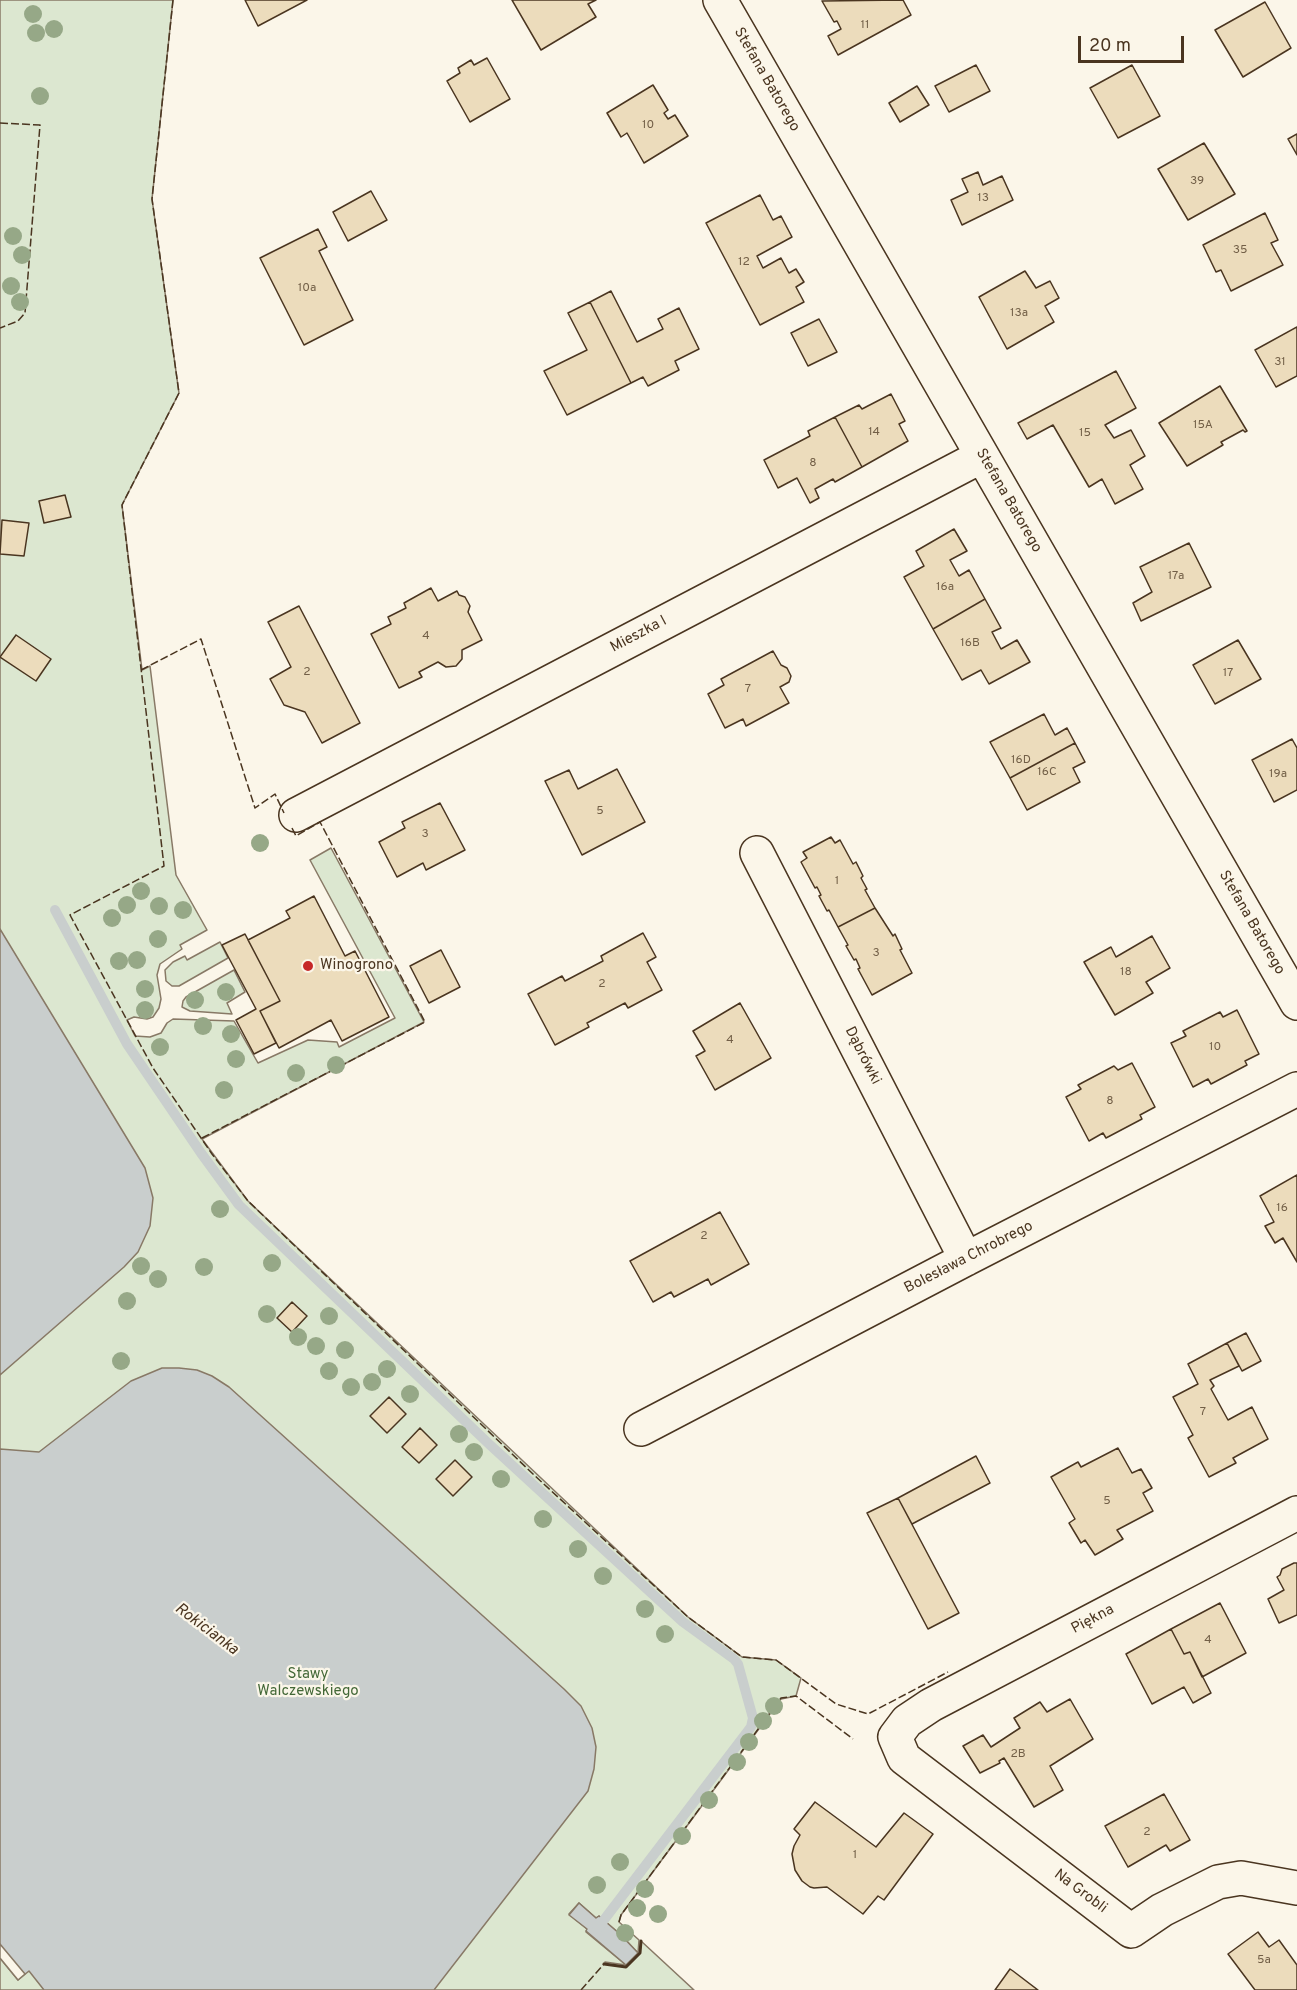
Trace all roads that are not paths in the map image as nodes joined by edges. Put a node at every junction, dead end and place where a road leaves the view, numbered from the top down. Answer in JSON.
{"nodes":[{"id":1,"x":720,"y":0,"type":"edge"},
{"id":2,"x":982,"y":456,"type":"junction"},
{"id":3,"x":296,"y":815,"type":"dead end"},
{"id":4,"x":757,"y":853,"type":"dead end"},
{"id":5,"x":1297,"y":1003,"type":"edge"},
{"id":6,"x":1297,"y":1089,"type":"edge"},
{"id":7,"x":966,"y":1259,"type":"junction"},
{"id":8,"x":641,"y":1430,"type":"dead end"},
{"id":9,"x":1297,"y":1513,"type":"edge"},
{"id":10,"x":895,"y":1737,"type":"joint"},
{"id":11,"x":1297,"y":1888,"type":"edge"}],
"edges":[{"from":1,"to":2,"type":"street","name":"Stefana Batorego"},
{"from":2,"to":3,"type":"street","name":"Mieszka I"},
{"from":2,"to":5,"type":"street","name":"Stefana Batorego"},
{"from":4,"to":7,"type":"street","name":"Dąbrówki"},
{"from":6,"to":7,"type":"street","name":"Bolesława Chrobrego"},
{"from":7,"to":8,"type":"street","name":"Bolesława Chrobrego"},
{"from":9,"to":10,"type":"street","name":"Piękna"},
{"from":10,"to":11,"type":"street","name":"Na Grobli"}]}
